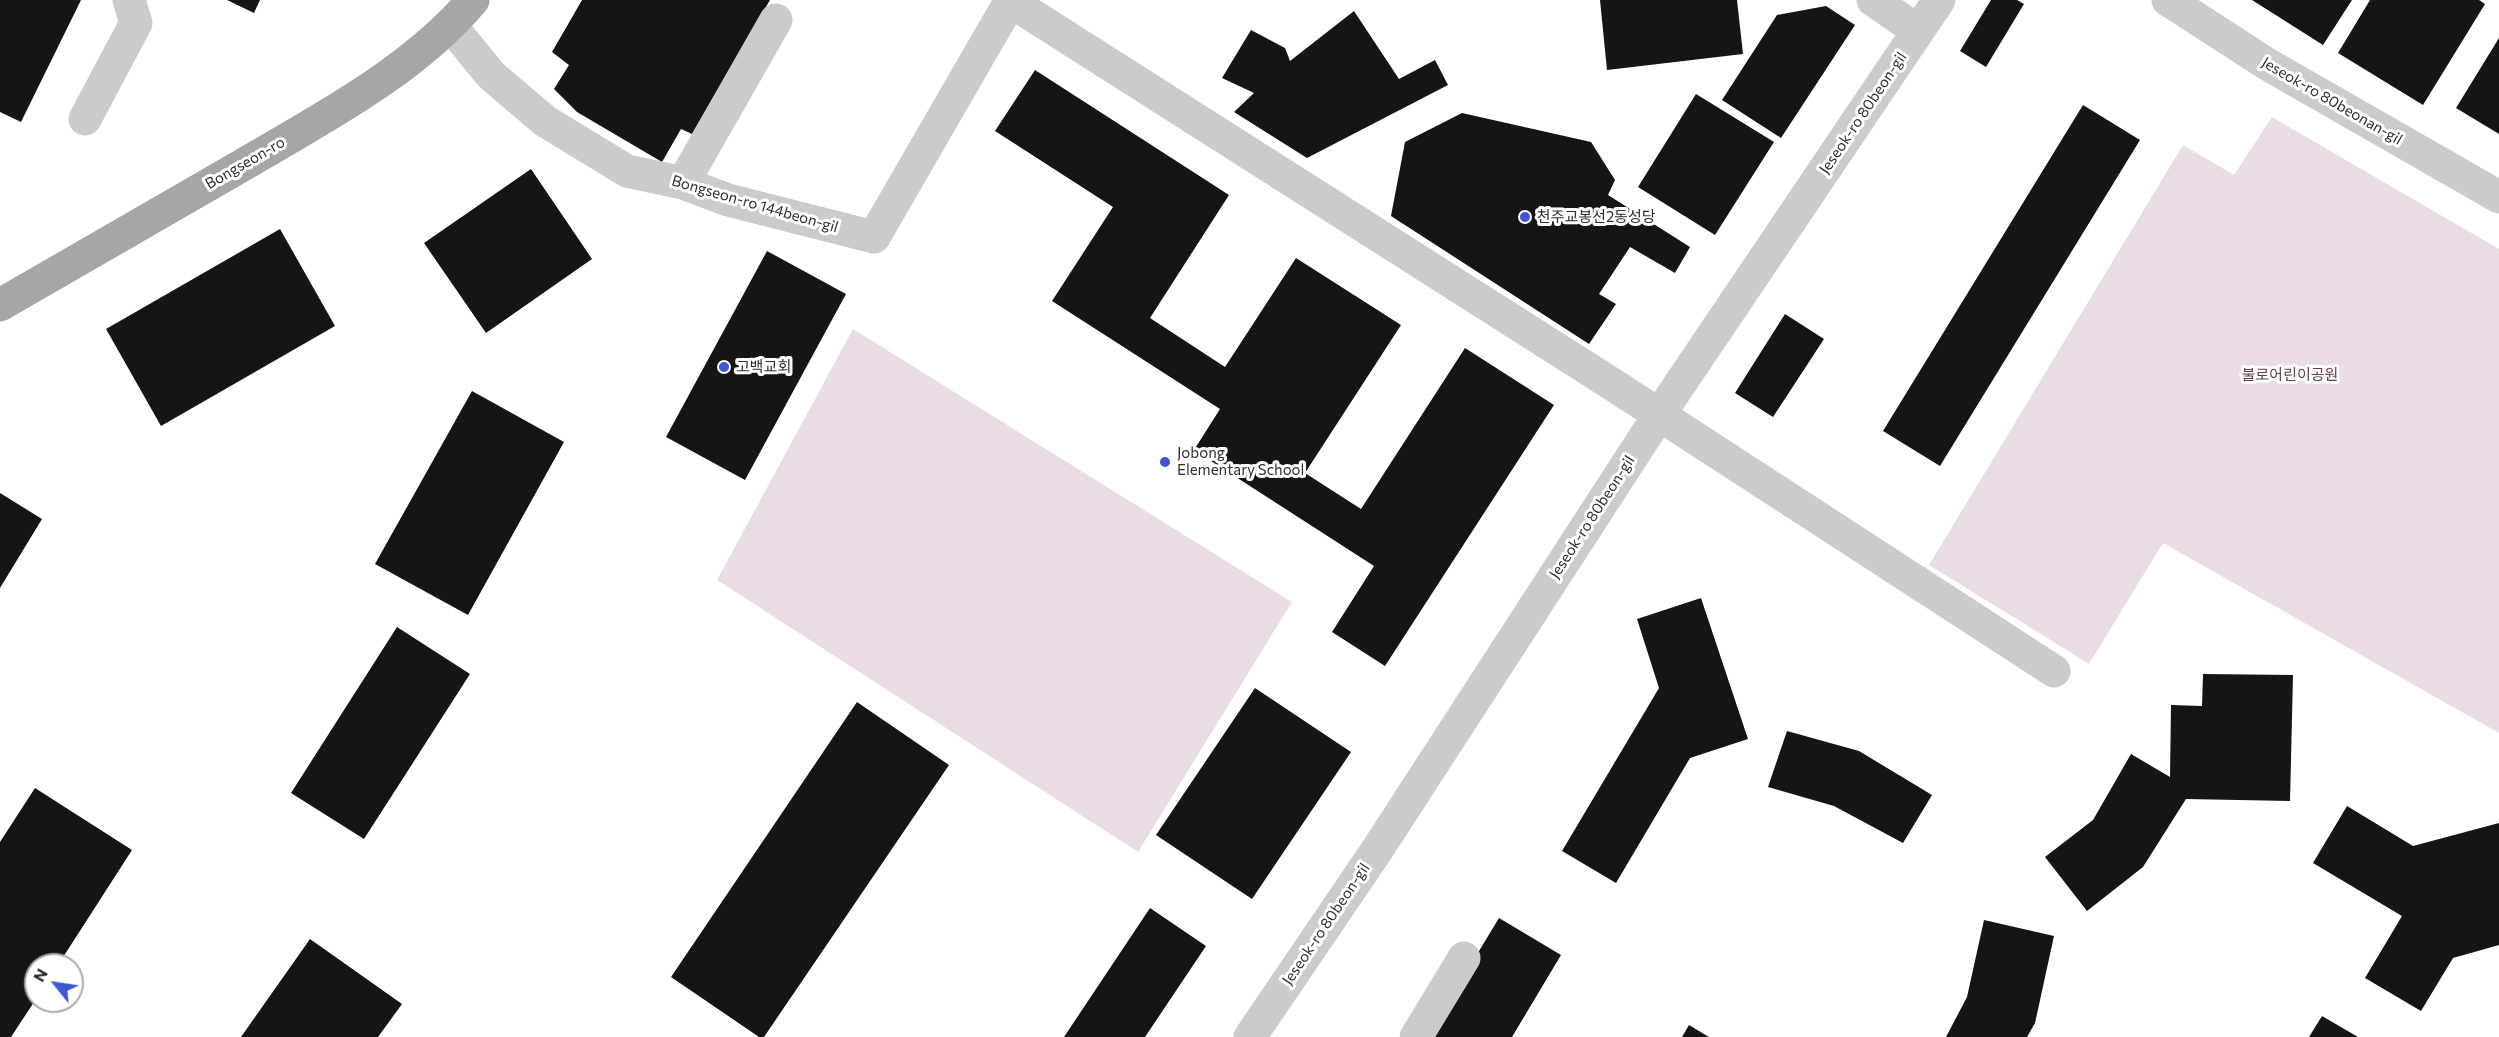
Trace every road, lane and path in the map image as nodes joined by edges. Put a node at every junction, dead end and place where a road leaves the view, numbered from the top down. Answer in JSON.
{"nodes":[{"id":1,"x":129,"y":0,"type":"edge"},
{"id":2,"x":473,"y":0,"type":"edge"},
{"id":3,"x":1010,"y":0,"type":"edge"},
{"id":4,"x":1873,"y":0,"type":"edge"},
{"id":5,"x":1939,"y":0,"type":"edge"},
{"id":6,"x":2168,"y":0,"type":"edge"},
{"id":7,"x":776,"y":20,"type":"dead end"},
{"id":8,"x":451,"y":26,"type":"junction"},
{"id":9,"x":1918,"y":31,"type":"junction"},
{"id":10,"x":85,"y":119,"type":"dead end"},
{"id":11,"x":683,"y":183,"type":"junction"},
{"id":12,"x":2499,"y":196,"type":"edge"},
{"id":13,"x":0,"y":305,"type":"edge"},
{"id":14,"x":1659,"y":415,"type":"junction"},
{"id":15,"x":2054,"y":671,"type":"dead end"},
{"id":16,"x":1464,"y":958,"type":"dead end"},
{"id":17,"x":1250,"y":1037,"type":"edge"},
{"id":18,"x":1416,"y":1037,"type":"edge"}],
"edges":[{"from":1,"to":10,"type":"street"},
{"from":2,"to":8,"type":"main road","name":"Bongseon-ro"},
{"from":3,"to":11,"type":"street","name":"Bongseon-ro 144beon-gil"},
{"from":3,"to":14,"type":"street"},
{"from":4,"to":9,"type":"street"},
{"from":5,"to":9,"type":"street","name":"Jeseok-ro 80beon-gil"},
{"from":6,"to":12,"type":"street","name":"Jeseok-ro 80beonan-gil"},
{"from":7,"to":11,"type":"street"},
{"from":8,"to":11,"type":"street","name":"Bongseon-ro 144beon-gil"},
{"from":8,"to":13,"type":"main road","name":"Bongseon-ro"},
{"from":9,"to":14,"type":"street","name":"Jeseok-ro 80beon-gil"},
{"from":14,"to":15,"type":"street"},
{"from":14,"to":17,"type":"street","name":"Jeseok-ro 80beon-gil"},
{"from":16,"to":18,"type":"street"}]}
